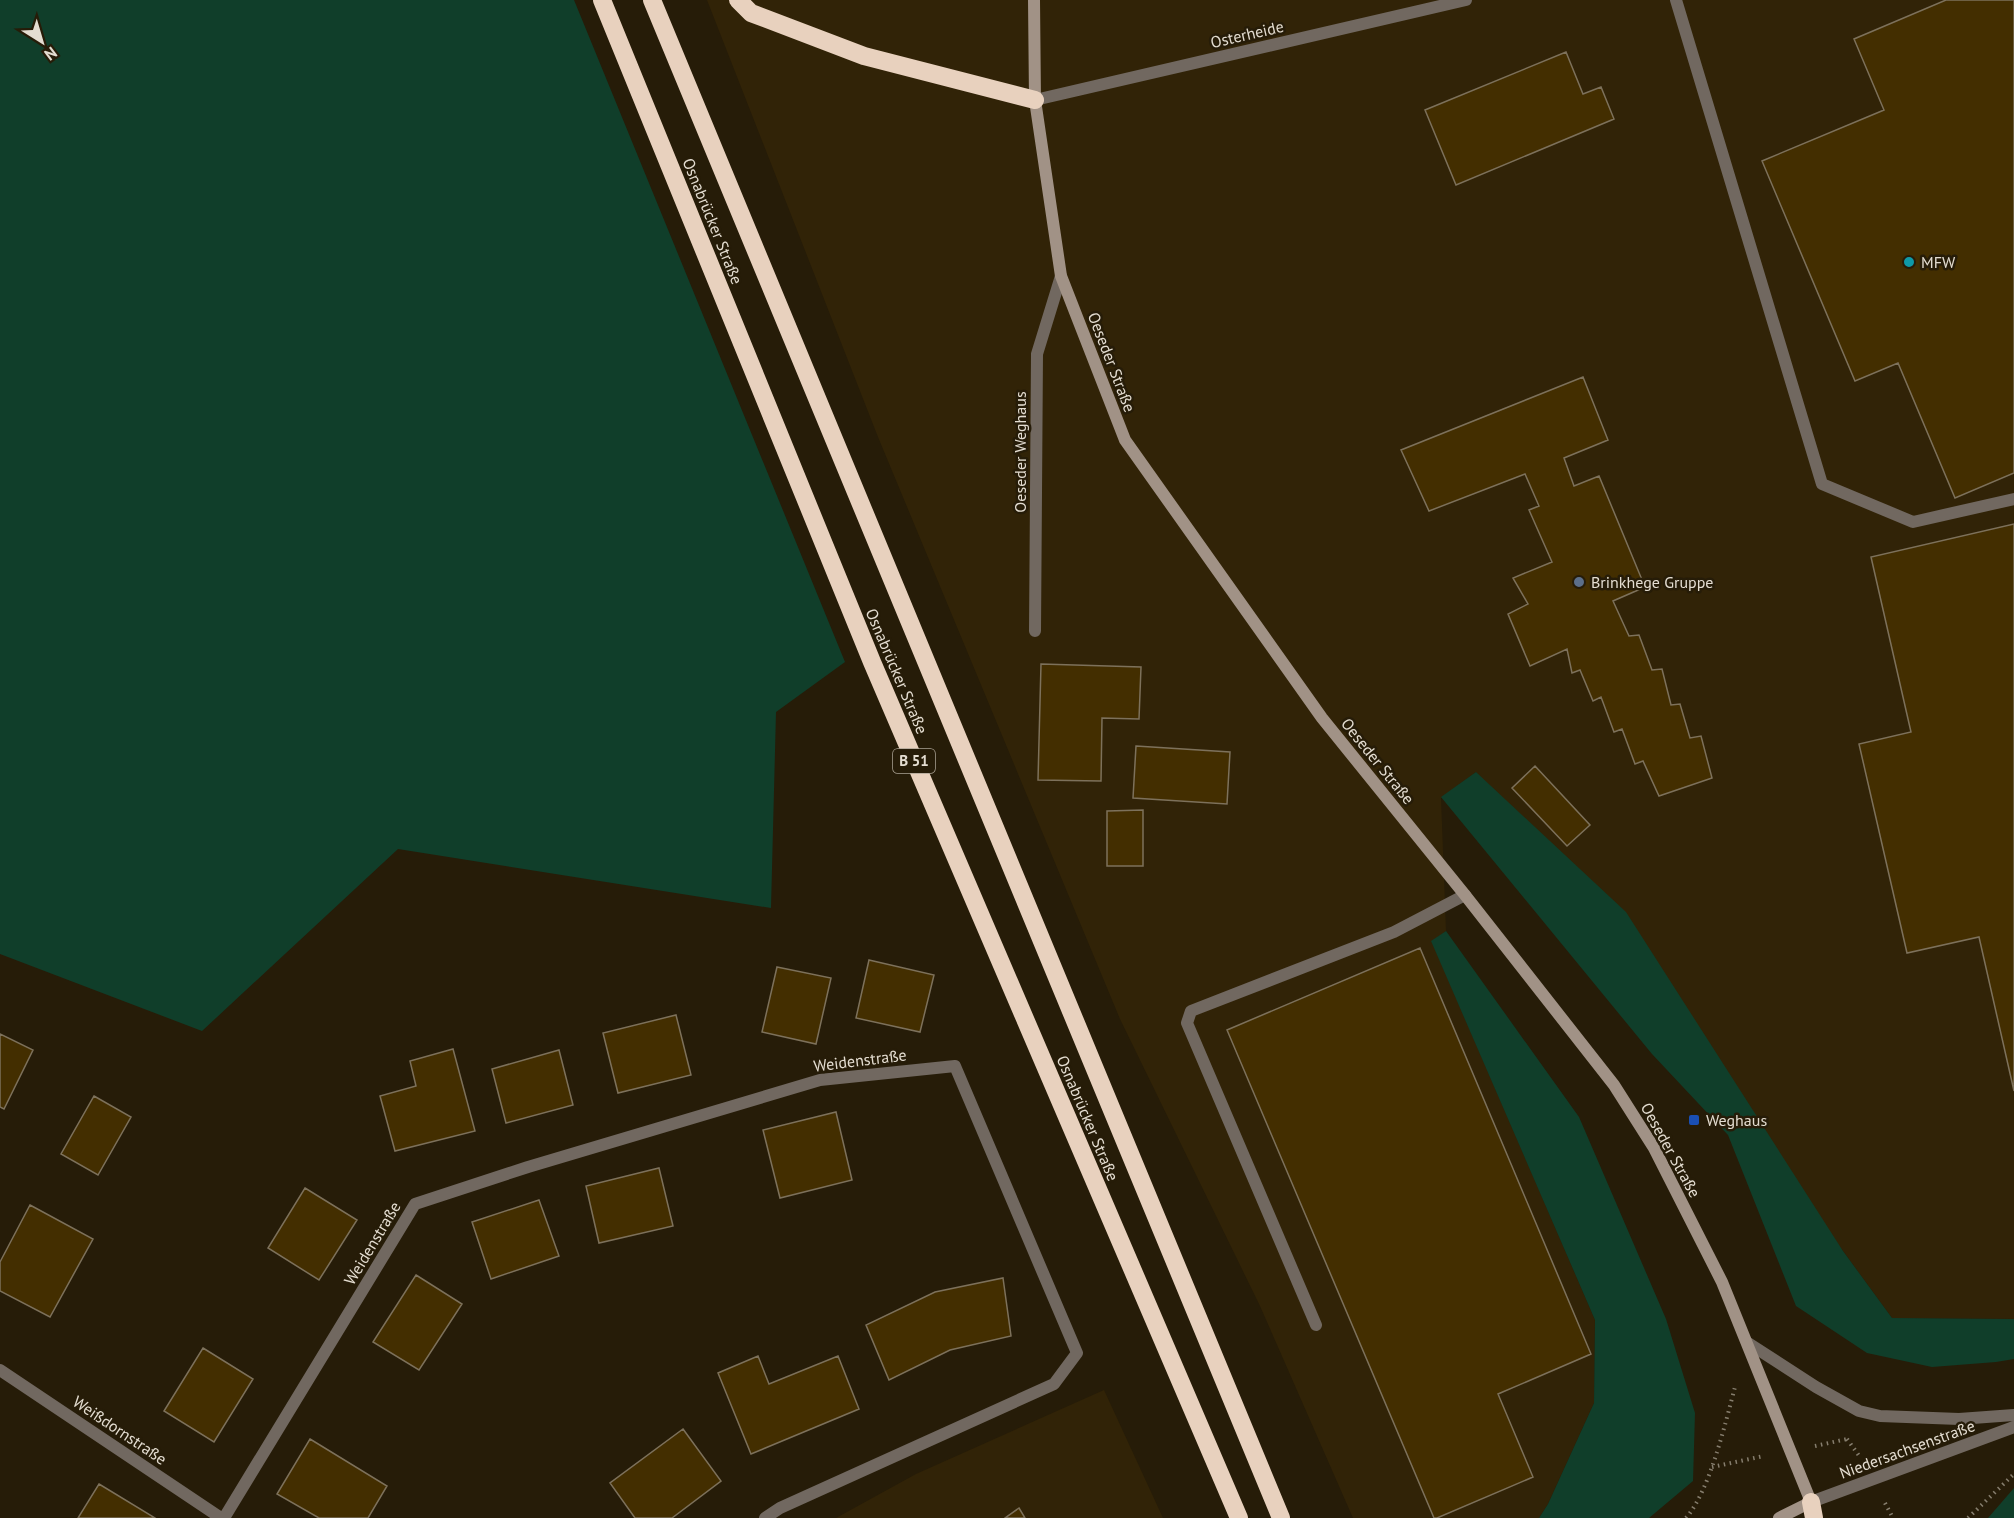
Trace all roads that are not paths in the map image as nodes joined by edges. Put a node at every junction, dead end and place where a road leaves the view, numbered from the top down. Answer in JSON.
{"nodes":[{"id":1,"x":602,"y":0,"type":"edge"},
{"id":2,"x":652,"y":0,"type":"edge"},
{"id":3,"x":738,"y":0,"type":"edge"},
{"id":4,"x":1034,"y":0,"type":"edge"},
{"id":5,"x":1466,"y":0,"type":"edge"},
{"id":6,"x":1676,"y":0,"type":"edge"},
{"id":7,"x":1035,"y":100,"type":"junction"},
{"id":8,"x":1061,"y":276,"type":"junction"},
{"id":9,"x":2014,"y":499,"type":"edge"},
{"id":10,"x":1035,"y":632,"type":"dead end"},
{"id":11,"x":1464,"y":895,"type":"junction"},
{"id":12,"x":1316,"y":1326,"type":"dead end"},
{"id":13,"x":1748,"y":1343,"type":"junction"},
{"id":14,"x":0,"y":1370,"type":"edge"},
{"id":15,"x":2014,"y":1415,"type":"edge"},
{"id":16,"x":2014,"y":1427,"type":"edge"},
{"id":17,"x":1812,"y":1510,"type":"edge"},
{"id":18,"x":222,"y":1518,"type":"edge"},
{"id":19,"x":765,"y":1518,"type":"edge"},
{"id":20,"x":1239,"y":1518,"type":"edge"},
{"id":21,"x":1281,"y":1518,"type":"edge"},
{"id":22,"x":1779,"y":1518,"type":"edge"}],
"edges":[{"from":1,"to":20,"type":"highway","name":"Osnabrücker Straße","number":"B 51"},
{"from":2,"to":21,"type":"highway","name":"Osnabrücker Straße"},
{"from":3,"to":7,"type":"highway"},
{"from":4,"to":7,"type":"street","name":"Oeseder Straße"},
{"from":5,"to":7,"type":"street","name":"Osterheide"},
{"from":6,"to":9,"type":"street"},
{"from":7,"to":8,"type":"street","name":"Oeseder Straße"},
{"from":8,"to":10,"type":"street","name":"Oeseder Weghaus"},
{"from":8,"to":11,"type":"street","name":"Oeseder Straße"},
{"from":11,"to":12,"type":"street"},
{"from":11,"to":13,"type":"street","name":"Oeseder Straße"},
{"from":13,"to":15,"type":"street"},
{"from":13,"to":17,"type":"street","name":"Oeseder Straße"},
{"from":14,"to":18,"type":"street","name":"Weißdornstraße"},
{"from":16,"to":17,"type":"street","name":"Niedersachsenstraße"},
{"from":17,"to":22,"type":"street"},
{"from":18,"to":19,"type":"street","name":"Weidenstraße"}]}
